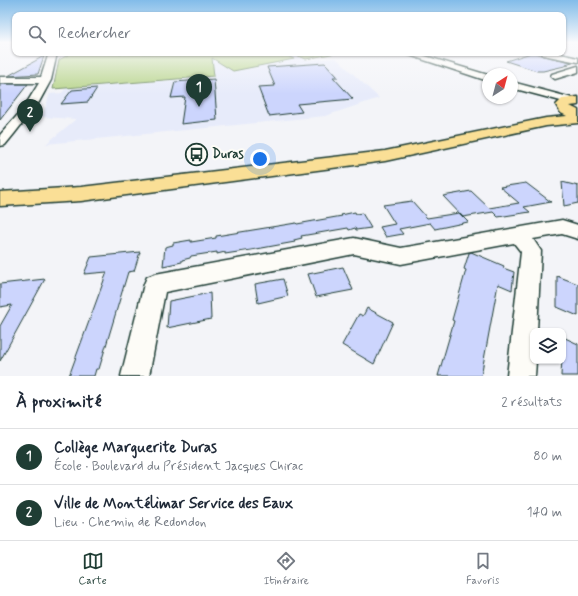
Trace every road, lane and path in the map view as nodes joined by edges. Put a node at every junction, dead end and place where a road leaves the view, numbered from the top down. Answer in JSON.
{"nodes":[{"id":1,"x":51,"y":60,"type":"edge"},
{"id":2,"x":427,"y":60,"type":"edge"},
{"id":3,"x":578,"y":69,"type":"edge"},
{"id":4,"x":482,"y":76,"type":"edge"},
{"id":5,"x":555,"y":76,"type":"dead end"},
{"id":6,"x":0,"y":80,"type":"edge"},
{"id":7,"x":46,"y":80,"type":"junction"},
{"id":8,"x":518,"y":87,"type":"edge"},
{"id":9,"x":571,"y":107,"type":"edge"},
{"id":10,"x":578,"y":119,"type":"edge"},
{"id":11,"x":546,"y":122,"type":"junction"},
{"id":12,"x":1,"y":140,"type":"edge"},
{"id":13,"x":81,"y":194,"type":"junction"},
{"id":14,"x":0,"y":199,"type":"edge"},
{"id":15,"x":0,"y":209,"type":"edge"},
{"id":16,"x":578,"y":232,"type":"edge"},
{"id":17,"x":518,"y":235,"type":"junction"},
{"id":18,"x":135,"y":376,"type":"edge"},
{"id":19,"x":521,"y":376,"type":"edge"}],
"edges":[{"from":1,"to":7,"type":"street"},
{"from":2,"to":4,"type":"street"},
{"from":3,"to":5,"type":"street"},
{"from":6,"to":7,"type":"street"},
{"from":7,"to":12,"type":"street"},
{"from":8,"to":9,"type":"street"},
{"from":9,"to":11,"type":"main road"},
{"from":10,"to":11,"type":"main road"},
{"from":11,"to":13,"type":"main road"},
{"from":13,"to":14,"type":"main road"},
{"from":13,"to":15,"type":"main road"},
{"from":16,"to":17,"type":"street"},
{"from":17,"to":18,"type":"street"},
{"from":17,"to":19,"type":"street"}]}
